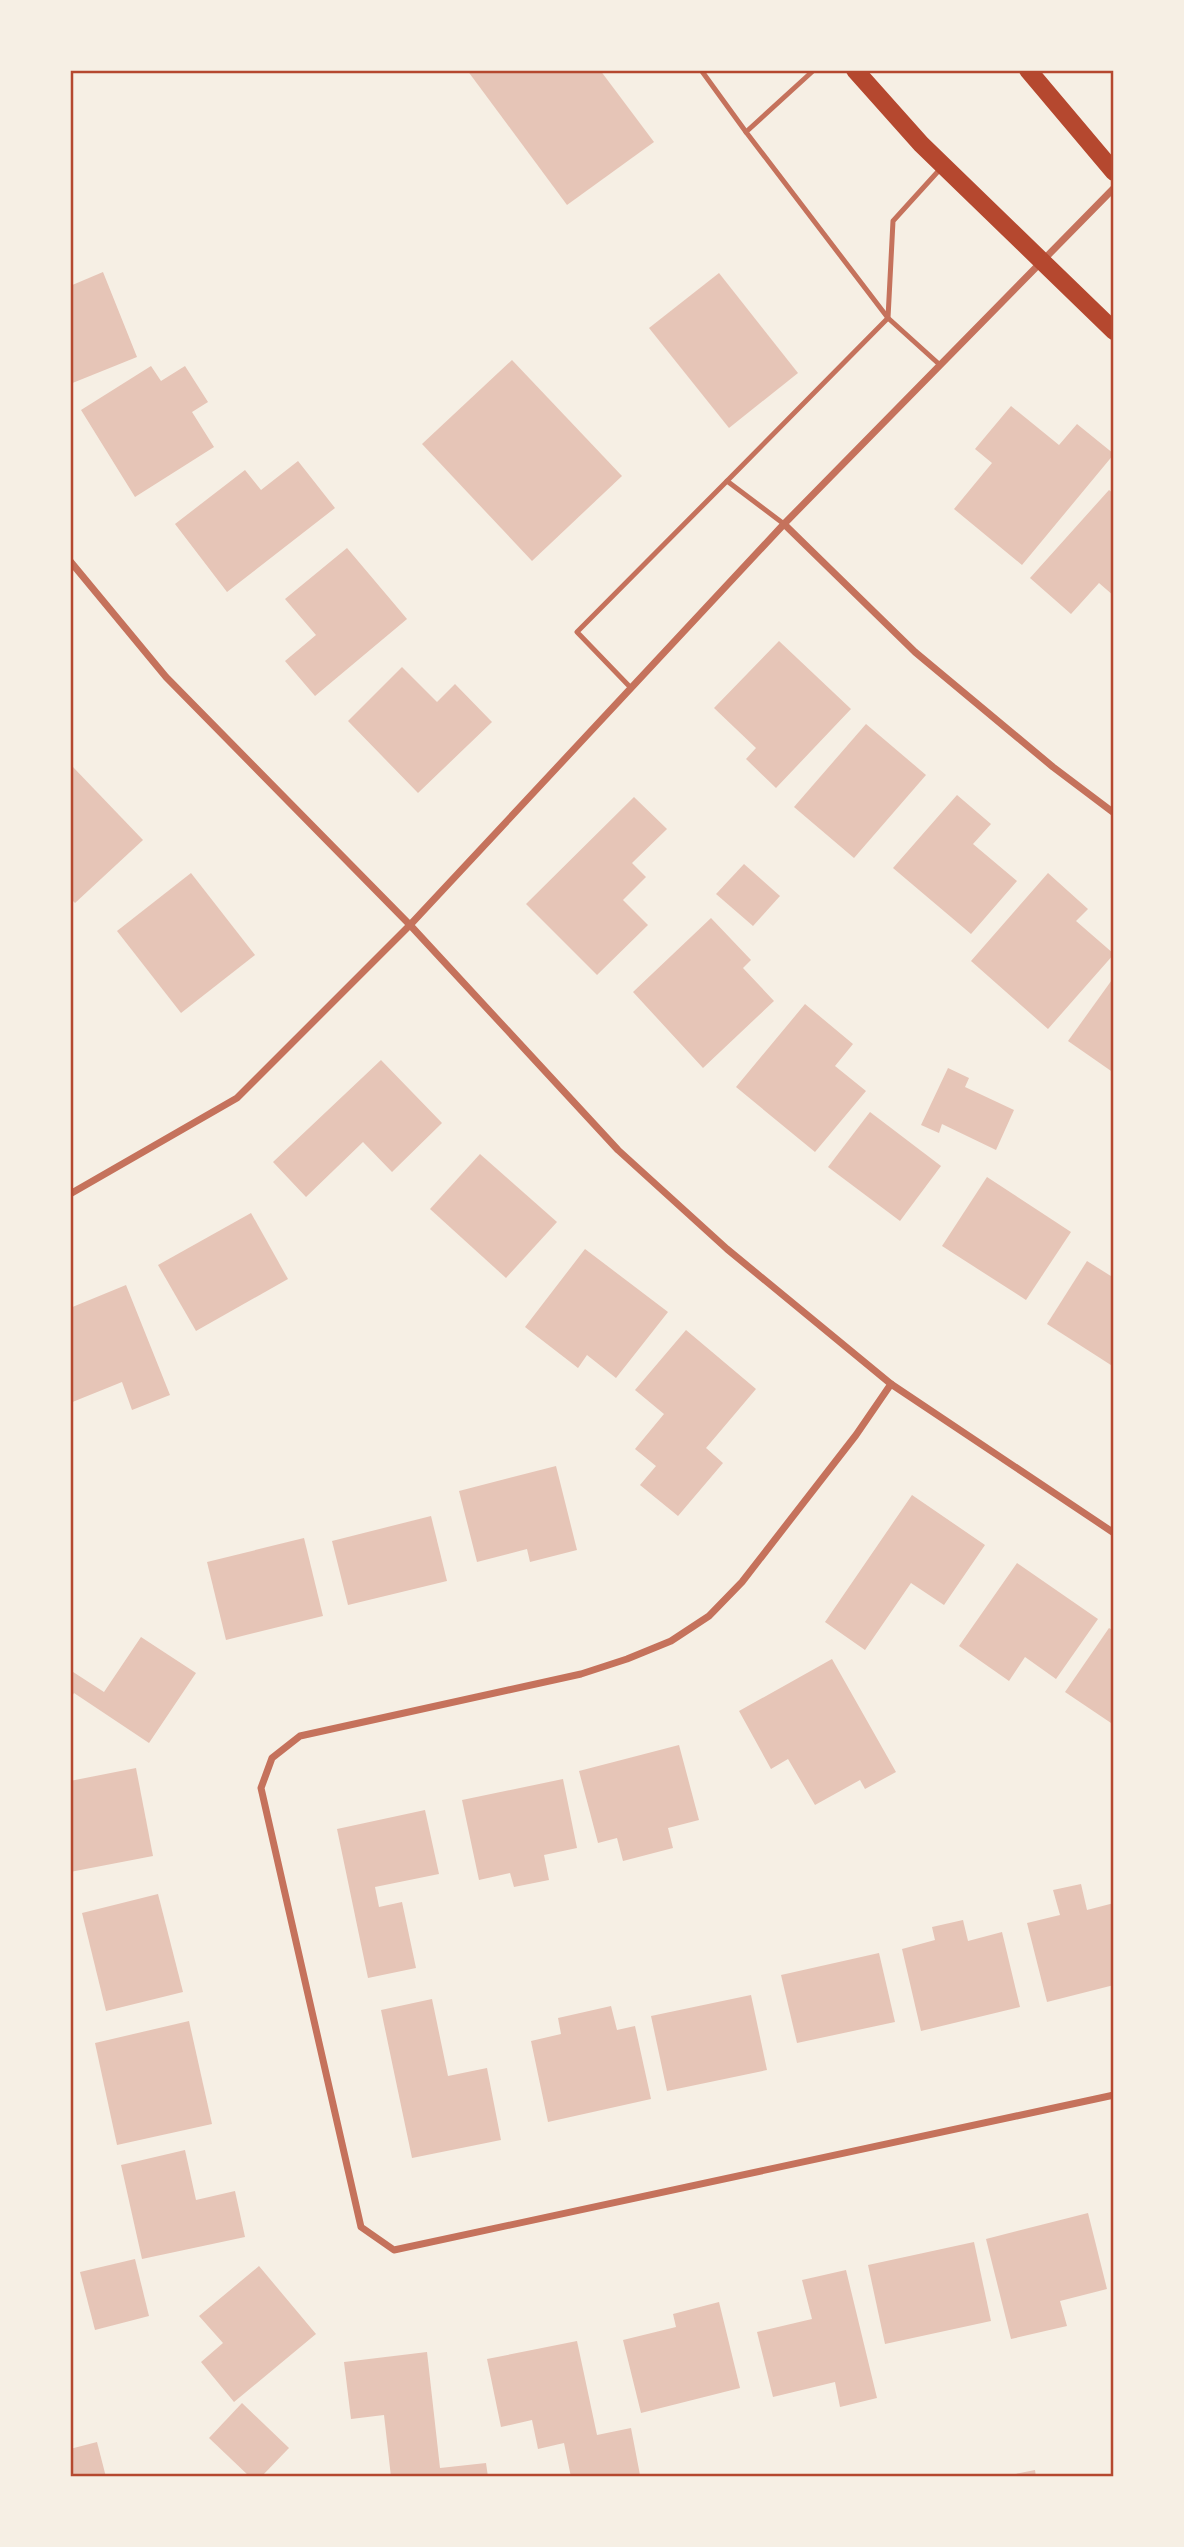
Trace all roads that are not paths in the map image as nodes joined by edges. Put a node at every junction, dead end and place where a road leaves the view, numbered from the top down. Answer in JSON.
{"nodes":[{"id":1,"x":701,"y":70,"type":"edge"},
{"id":2,"x":814,"y":70,"type":"edge"},
{"id":3,"x":855,"y":70,"type":"edge"},
{"id":4,"x":1028,"y":70,"type":"edge"},
{"id":5,"x":746,"y":132,"type":"junction"},
{"id":6,"x":943,"y":165,"type":"junction"},
{"id":7,"x":1114,"y":172,"type":"edge"},
{"id":8,"x":1114,"y":188,"type":"edge"},
{"id":9,"x":1042,"y":262,"type":"junction"},
{"id":10,"x":888,"y":318,"type":"junction"},
{"id":11,"x":1114,"y":331,"type":"edge"},
{"id":12,"x":940,"y":365,"type":"junction"},
{"id":13,"x":727,"y":481,"type":"junction"},
{"id":14,"x":784,"y":524,"type":"junction"},
{"id":15,"x":70,"y":561,"type":"edge"},
{"id":16,"x":631,"y":688,"type":"junction"},
{"id":17,"x":1114,"y":813,"type":"edge"},
{"id":18,"x":410,"y":926,"type":"junction"},
{"id":19,"x":70,"y":1194,"type":"edge"},
{"id":20,"x":891,"y":1384,"type":"junction"},
{"id":21,"x":1114,"y":1533,"type":"edge"},
{"id":22,"x":1114,"y":2095,"type":"edge"}],
"edges":[{"from":1,"to":5,"type":"lane"},
{"from":2,"to":5,"type":"lane"},
{"from":3,"to":6,"type":"main road"},
{"from":4,"to":7,"type":"main road"},
{"from":5,"to":10,"type":"lane"},
{"from":6,"to":9,"type":"main road"},
{"from":6,"to":10,"type":"lane"},
{"from":8,"to":9,"type":"street"},
{"from":9,"to":11,"type":"main road"},
{"from":9,"to":12,"type":"street"},
{"from":10,"to":12,"type":"lane"},
{"from":10,"to":13,"type":"lane"},
{"from":12,"to":14,"type":"street"},
{"from":13,"to":14,"type":"lane"},
{"from":13,"to":16,"type":"lane"},
{"from":14,"to":16,"type":"street"},
{"from":14,"to":17,"type":"street"},
{"from":15,"to":18,"type":"street"},
{"from":16,"to":18,"type":"street"},
{"from":18,"to":19,"type":"street"},
{"from":18,"to":20,"type":"street"},
{"from":20,"to":21,"type":"street"},
{"from":20,"to":22,"type":"street"}]}
